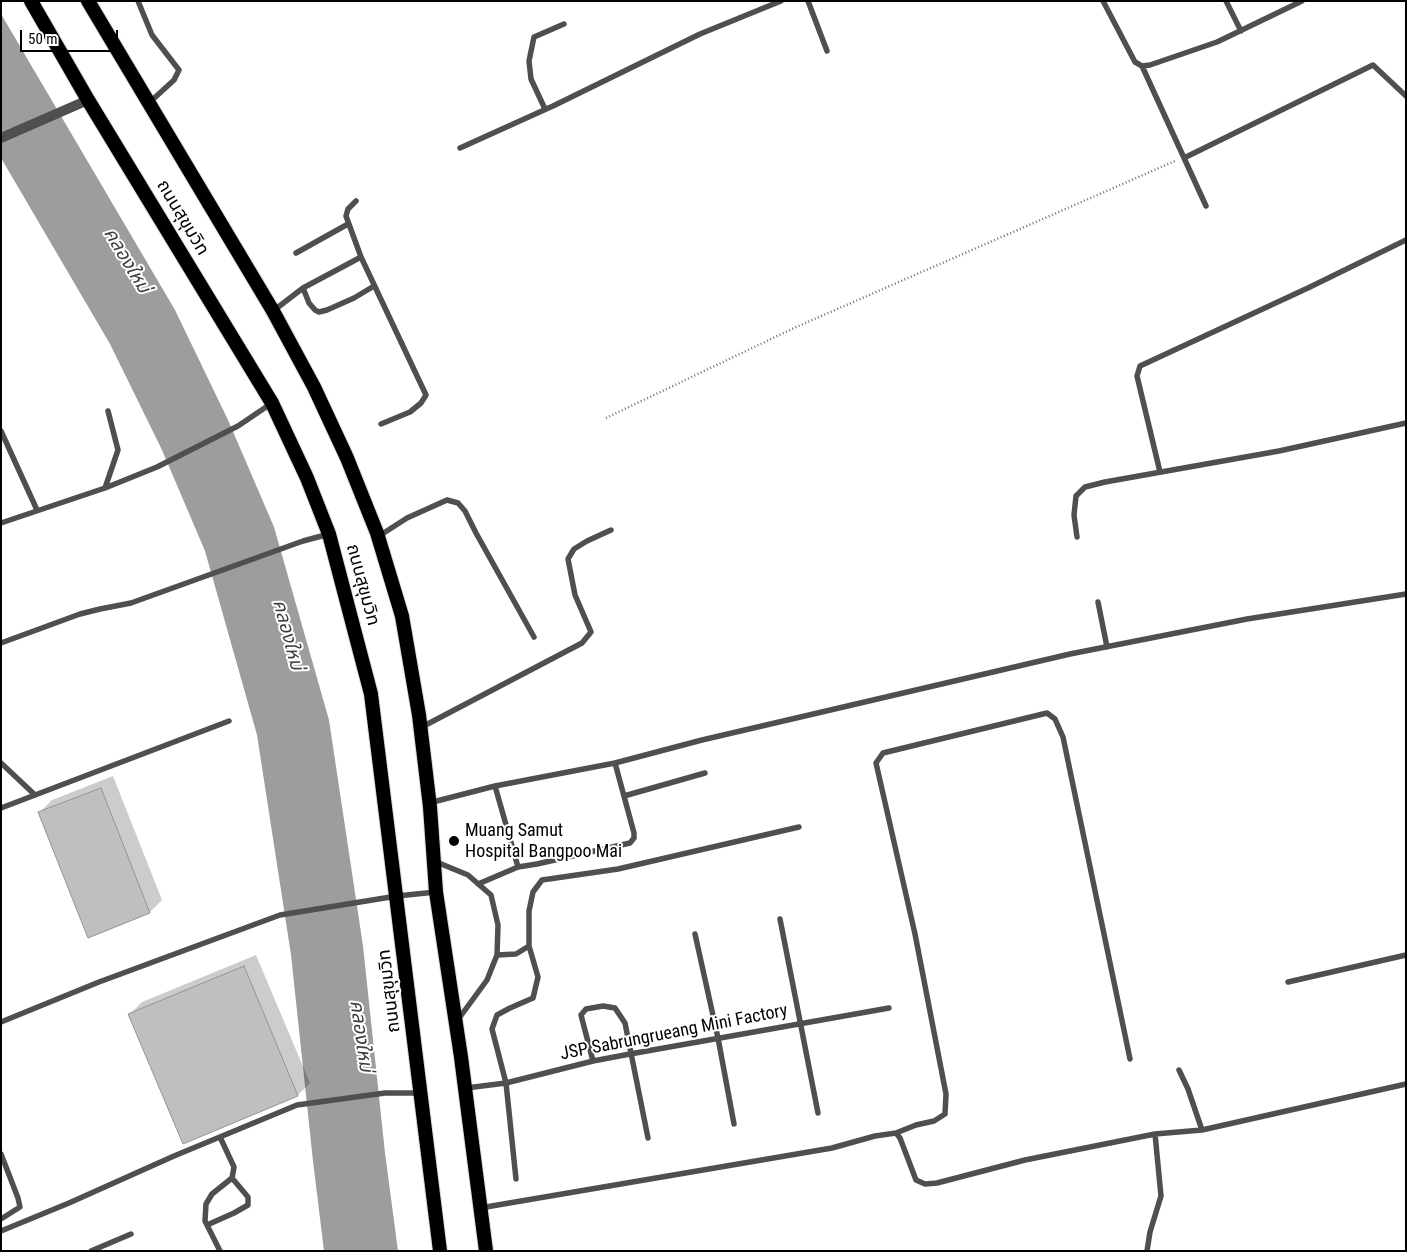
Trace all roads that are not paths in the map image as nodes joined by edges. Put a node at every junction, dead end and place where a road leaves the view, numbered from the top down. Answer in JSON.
{"nodes":[{"id":1,"x":31,"y":1,"type":"edge"},
{"id":2,"x":88,"y":1,"type":"edge"},
{"id":3,"x":138,"y":1,"type":"edge"},
{"id":4,"x":757,"y":1,"type":"edge"},
{"id":5,"x":781,"y":1,"type":"edge"},
{"id":6,"x":808,"y":1,"type":"edge"},
{"id":7,"x":1103,"y":1,"type":"edge"},
{"id":8,"x":1226,"y":1,"type":"edge"},
{"id":9,"x":1302,"y":1,"type":"edge"},
{"id":10,"x":761,"y":9,"type":"junction"},
{"id":11,"x":564,"y":24,"type":"dead end"},
{"id":12,"x":1241,"y":31,"type":"junction"},
{"id":13,"x":827,"y":51,"type":"dead end"},
{"id":14,"x":1142,"y":66,"type":"junction"},
{"id":15,"x":1406,"y":96,"type":"edge"},
{"id":16,"x":88,"y":100,"type":"junction"},
{"id":17,"x":148,"y":104,"type":"junction"},
{"id":18,"x":545,"y":110,"type":"junction"},
{"id":19,"x":1,"y":138,"type":"edge"},
{"id":20,"x":460,"y":148,"type":"dead end"},
{"id":21,"x":1184,"y":158,"type":"junction"},
{"id":22,"x":356,"y":201,"type":"dead end"},
{"id":23,"x":1206,"y":206,"type":"dead end"},
{"id":24,"x":348,"y":224,"type":"junction"},
{"id":25,"x":1406,"y":240,"type":"edge"},
{"id":26,"x":296,"y":252,"type":"dead end"},
{"id":27,"x":361,"y":257,"type":"junction"},
{"id":28,"x":374,"y":286,"type":"junction"},
{"id":29,"x":303,"y":288,"type":"junction"},
{"id":30,"x":273,"y":311,"type":"junction"},
{"id":31,"x":272,"y":403,"type":"junction"},
{"id":32,"x":108,"y":411,"type":"dead end"},
{"id":33,"x":1406,"y":423,"type":"edge"},
{"id":34,"x":381,"y":424,"type":"dead end"},
{"id":35,"x":1,"y":430,"type":"edge"},
{"id":36,"x":1160,"y":472,"type":"junction"},
{"id":37,"x":105,"y":488,"type":"junction"},
{"id":38,"x":37,"y":510,"type":"junction"},
{"id":39,"x":1,"y":523,"type":"edge"},
{"id":40,"x":611,"y":530,"type":"dead end"},
{"id":41,"x":329,"y":534,"type":"junction"},
{"id":42,"x":378,"y":537,"type":"junction"},
{"id":43,"x":1077,"y":537,"type":"dead end"},
{"id":44,"x":1406,"y":594,"type":"edge"},
{"id":45,"x":1098,"y":602,"type":"dead end"},
{"id":46,"x":534,"y":637,"type":"dead end"},
{"id":47,"x":1,"y":643,"type":"edge"},
{"id":48,"x":1107,"y":647,"type":"junction"},
{"id":49,"x":229,"y":720,"type":"dead end"},
{"id":50,"x":420,"y":728,"type":"junction"},
{"id":51,"x":1,"y":763,"type":"edge"},
{"id":52,"x":615,"y":763,"type":"junction"},
{"id":53,"x":705,"y":773,"type":"dead end"},
{"id":54,"x":495,"y":786,"type":"junction"},
{"id":55,"x":35,"y":795,"type":"junction"},
{"id":56,"x":624,"y":796,"type":"junction"},
{"id":57,"x":429,"y":803,"type":"junction"},
{"id":58,"x":1,"y":808,"type":"edge"},
{"id":59,"x":799,"y":827,"type":"dead end"},
{"id":60,"x":434,"y":861,"type":"junction"},
{"id":61,"x":518,"y":867,"type":"junction"},
{"id":62,"x":478,"y":884,"type":"junction"},
{"id":63,"x":436,"y":892,"type":"junction"},
{"id":64,"x":397,"y":896,"type":"junction"},
{"id":65,"x":780,"y":919,"type":"dead end"},
{"id":66,"x":695,"y":934,"type":"dead end"},
{"id":67,"x":529,"y":946,"type":"junction"},
{"id":68,"x":497,"y":955,"type":"junction"},
{"id":69,"x":1406,"y":955,"type":"edge"},
{"id":70,"x":1288,"y":982,"type":"dead end"},
{"id":71,"x":889,"y":1008,"type":"dead end"},
{"id":72,"x":1,"y":1022,"type":"edge"},
{"id":73,"x":456,"y":1022,"type":"junction"},
{"id":74,"x":801,"y":1024,"type":"junction"},
{"id":75,"x":718,"y":1038,"type":"junction"},
{"id":76,"x":630,"y":1054,"type":"junction"},
{"id":77,"x":1130,"y":1059,"type":"dead end"},
{"id":78,"x":593,"y":1061,"type":"junction"},
{"id":79,"x":1179,"y":1070,"type":"dead end"},
{"id":80,"x":506,"y":1083,"type":"junction"},
{"id":81,"x":1406,"y":1084,"type":"edge"},
{"id":82,"x":465,"y":1088,"type":"junction"},
{"id":83,"x":421,"y":1093,"type":"junction"},
{"id":84,"x":818,"y":1113,"type":"dead end"},
{"id":85,"x":734,"y":1124,"type":"dead end"},
{"id":86,"x":1202,"y":1130,"type":"junction"},
{"id":87,"x":896,"y":1133,"type":"junction"},
{"id":88,"x":1155,"y":1134,"type":"junction"},
{"id":89,"x":220,"y":1137,"type":"junction"},
{"id":90,"x":648,"y":1138,"type":"dead end"},
{"id":91,"x":1,"y":1154,"type":"edge"},
{"id":92,"x":232,"y":1178,"type":"junction"},
{"id":93,"x":516,"y":1179,"type":"dead end"},
{"id":94,"x":480,"y":1208,"type":"junction"},
{"id":95,"x":1,"y":1219,"type":"edge"},
{"id":96,"x":207,"y":1225,"type":"junction"},
{"id":97,"x":1,"y":1231,"type":"edge"},
{"id":98,"x":131,"y":1234,"type":"dead end"},
{"id":99,"x":91,"y":1251,"type":"edge"},
{"id":100,"x":220,"y":1251,"type":"edge"},
{"id":101,"x":440,"y":1251,"type":"edge"},
{"id":102,"x":486,"y":1251,"type":"edge"},
{"id":103,"x":1147,"y":1251,"type":"edge"}],
"edges":[{"from":1,"to":16,"type":"highway","name":"ถนนสุขุมวิท"},
{"from":2,"to":17,"type":"highway","name":"ถนนสุขุมวิท"},
{"from":3,"to":17,"type":"lane"},
{"from":4,"to":10,"type":"lane"},
{"from":5,"to":10,"type":"lane"},
{"from":6,"to":13,"type":"lane"},
{"from":7,"to":14,"type":"lane"},
{"from":8,"to":12,"type":"lane"},
{"from":9,"to":12,"type":"lane"},
{"from":10,"to":18,"type":"lane"},
{"from":11,"to":18,"type":"lane"},
{"from":12,"to":14,"type":"lane"},
{"from":14,"to":21,"type":"lane"},
{"from":15,"to":21,"type":"lane"},
{"from":16,"to":19,"type":"street"},
{"from":16,"to":31,"type":"highway","name":"ถนนสุขุมวิท"},
{"from":17,"to":30,"type":"highway","name":"ถนนสุขุมวิท"},
{"from":18,"to":20,"type":"lane"},
{"from":21,"to":23,"type":"lane"},
{"from":22,"to":24,"type":"lane"},
{"from":24,"to":26,"type":"lane"},
{"from":24,"to":27,"type":"lane"},
{"from":25,"to":36,"type":"lane"},
{"from":27,"to":28,"type":"lane"},
{"from":27,"to":29,"type":"lane"},
{"from":28,"to":29,"type":"lane"},
{"from":28,"to":34,"type":"lane"},
{"from":29,"to":30,"type":"lane"},
{"from":30,"to":42,"type":"highway","name":"ถนนสุขุมวิท"},
{"from":31,"to":37,"type":"lane"},
{"from":31,"to":41,"type":"highway","name":"ถนนสุขุมวิท"},
{"from":32,"to":37,"type":"lane"},
{"from":33,"to":36,"type":"lane"},
{"from":35,"to":38,"type":"lane"},
{"from":36,"to":43,"type":"lane"},
{"from":37,"to":38,"type":"lane"},
{"from":38,"to":39,"type":"lane"},
{"from":40,"to":50,"type":"lane"},
{"from":41,"to":47,"type":"lane"},
{"from":41,"to":64,"type":"highway","name":"ถนนสุขุมวิท"},
{"from":42,"to":46,"type":"lane"},
{"from":42,"to":50,"type":"highway","name":"ถนนสุขุมวิท"},
{"from":44,"to":48,"type":"lane"},
{"from":45,"to":48,"type":"lane"},
{"from":48,"to":52,"type":"lane"},
{"from":49,"to":55,"type":"lane"},
{"from":50,"to":57,"type":"highway","name":"ถนนสุขุมวิท"},
{"from":51,"to":55,"type":"lane"},
{"from":52,"to":54,"type":"lane"},
{"from":52,"to":56,"type":"lane"},
{"from":53,"to":56,"type":"lane"},
{"from":54,"to":57,"type":"lane"},
{"from":54,"to":61,"type":"lane"},
{"from":55,"to":58,"type":"lane"},
{"from":56,"to":61,"type":"lane"},
{"from":57,"to":60,"type":"highway","name":"ถนนสุขุมวิท"},
{"from":59,"to":67,"type":"lane"},
{"from":60,"to":62,"type":"lane"},
{"from":60,"to":63,"type":"highway","name":"ถนนสุขุมวิท"},
{"from":61,"to":62,"type":"lane"},
{"from":62,"to":68,"type":"lane"},
{"from":63,"to":64,"type":"lane"},
{"from":63,"to":73,"type":"highway","name":"ถนนสุขุมวิท"},
{"from":64,"to":72,"type":"lane"},
{"from":64,"to":83,"type":"highway","name":"ถนนสุขุมวิท"},
{"from":65,"to":74,"type":"lane"},
{"from":66,"to":75,"type":"lane"},
{"from":67,"to":68,"type":"lane"},
{"from":67,"to":80,"type":"lane"},
{"from":68,"to":73,"type":"lane"},
{"from":69,"to":70,"type":"lane"},
{"from":71,"to":74,"type":"lane","name":"JSP Sabrungrueang Mini Factory"},
{"from":73,"to":82,"type":"highway","name":"ถนนสุขุมวิท"},
{"from":74,"to":75,"type":"lane","name":"JSP Sabrungrueang Mini Factory"},
{"from":74,"to":84,"type":"lane"},
{"from":75,"to":76,"type":"lane","name":"JSP Sabrungrueang Mini Factory"},
{"from":75,"to":85,"type":"lane"},
{"from":76,"to":78,"type":"lane","name":"JSP Sabrungrueang Mini Factory"},
{"from":76,"to":78,"type":"lane"},
{"from":76,"to":90,"type":"lane"},
{"from":77,"to":87,"type":"lane"},
{"from":78,"to":80,"type":"lane","name":"JSP Sabrungrueang Mini Factory"},
{"from":79,"to":86,"type":"lane"},
{"from":80,"to":82,"type":"lane","name":"JSP Sabrungrueang Mini Factory"},
{"from":80,"to":93,"type":"lane"},
{"from":81,"to":86,"type":"lane"},
{"from":82,"to":94,"type":"highway","name":"ถนนสุขุมวิท"},
{"from":83,"to":89,"type":"lane"},
{"from":83,"to":101,"type":"highway","name":"ถนนสุขุมวิท"},
{"from":86,"to":88,"type":"lane"},
{"from":87,"to":88,"type":"lane"},
{"from":87,"to":94,"type":"lane"},
{"from":88,"to":103,"type":"lane"},
{"from":89,"to":92,"type":"lane"},
{"from":89,"to":97,"type":"lane"},
{"from":91,"to":95,"type":"lane"},
{"from":92,"to":96,"type":"lane"},
{"from":92,"to":96,"type":"lane"},
{"from":94,"to":102,"type":"highway","name":"ถนนสุขุมวิท"},
{"from":96,"to":100,"type":"lane"},
{"from":98,"to":99,"type":"lane"}]}
